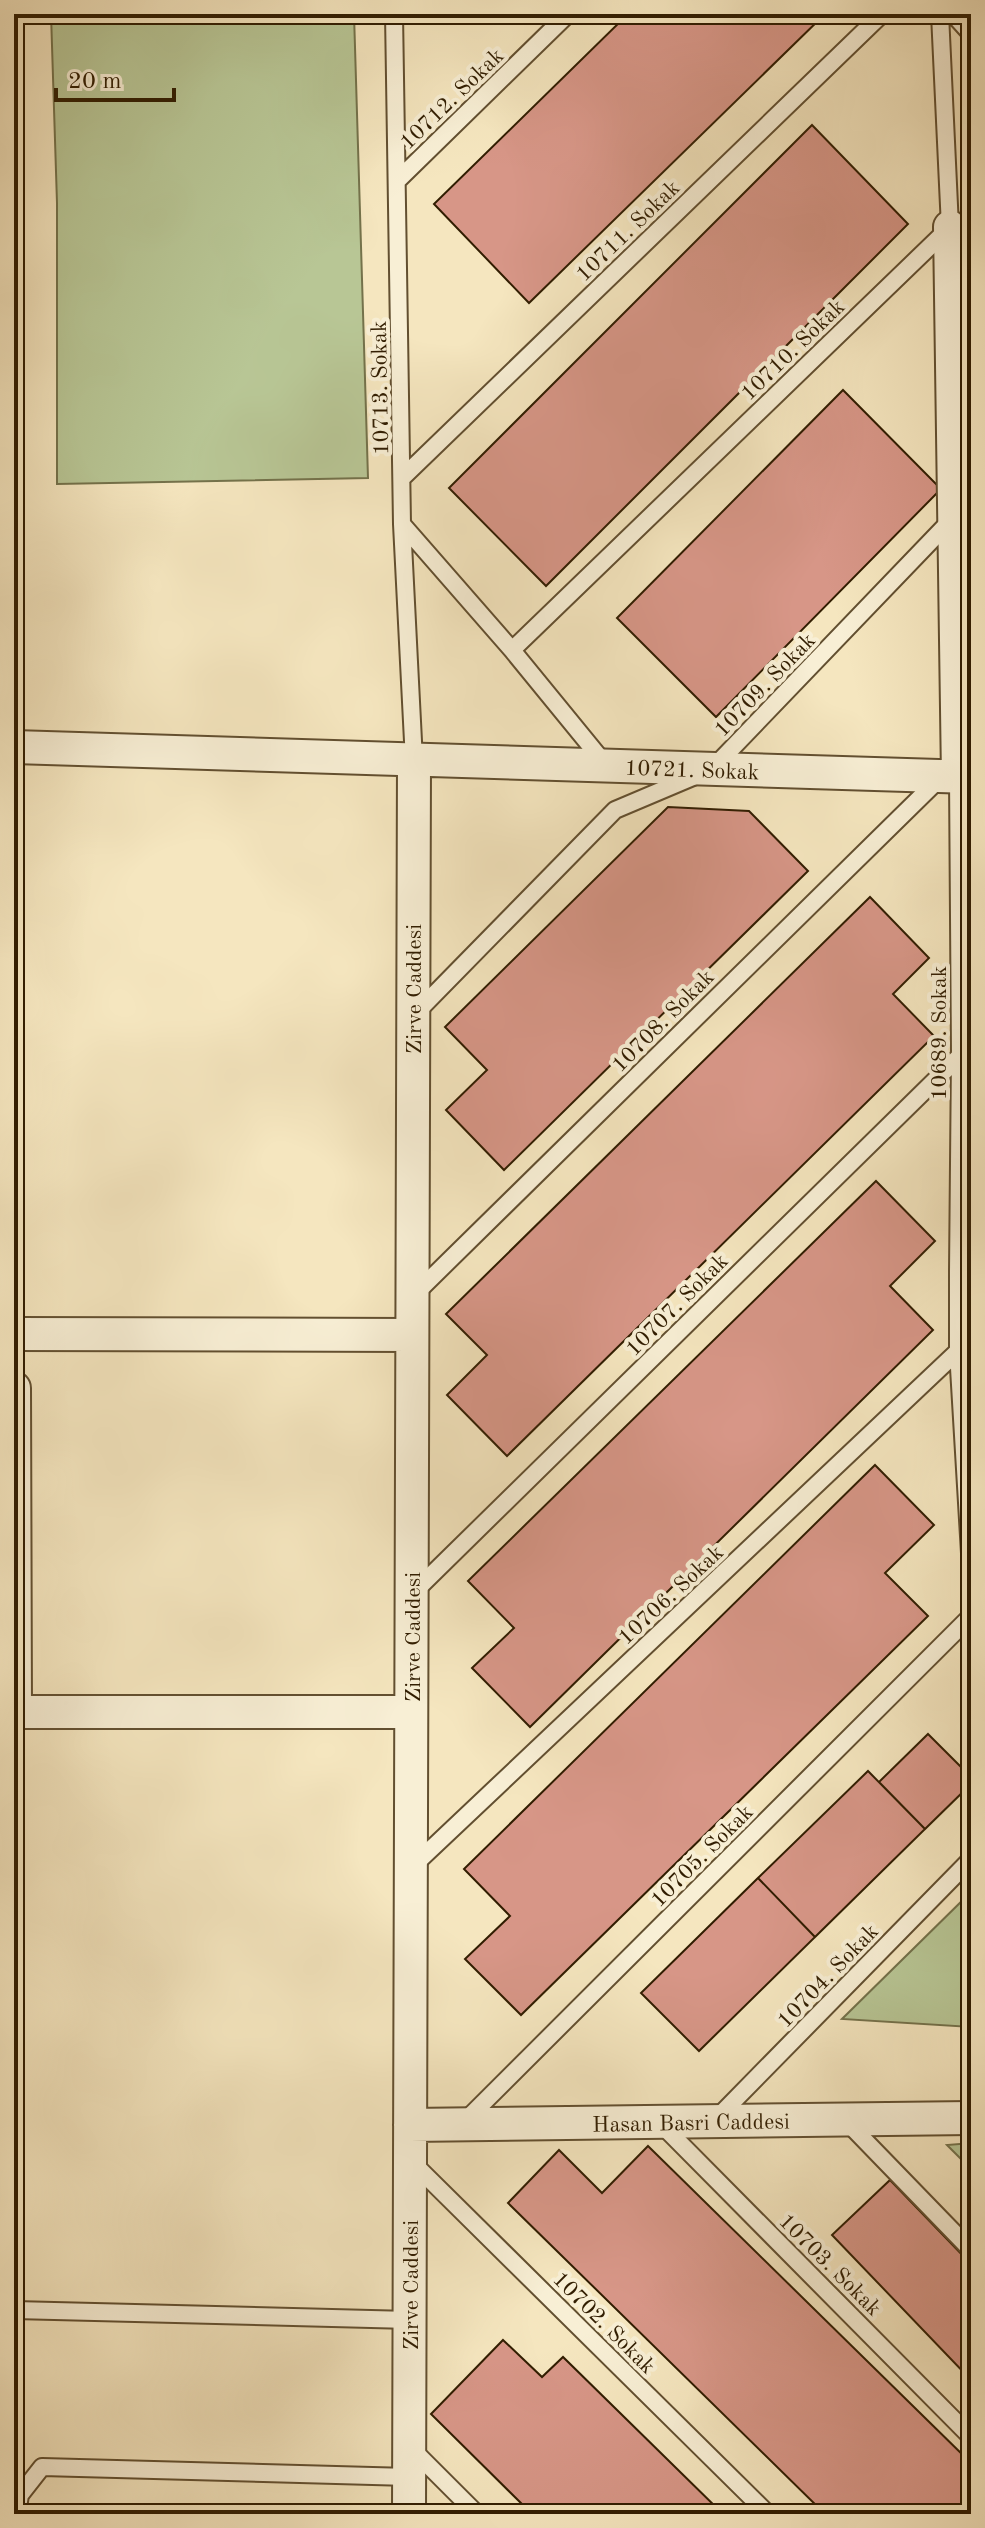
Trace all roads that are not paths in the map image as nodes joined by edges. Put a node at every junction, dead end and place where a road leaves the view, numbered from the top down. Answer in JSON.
{"nodes":[{"id":1,"x":394,"y":14,"type":"edge"},
{"id":2,"x":568,"y":14,"type":"edge"},
{"id":3,"x":882,"y":14,"type":"edge"},
{"id":4,"x":940,"y":14,"type":"edge"},
{"id":5,"x":953,"y":14,"type":"edge"},
{"id":6,"x":971,"y":34,"type":"edge"},
{"id":7,"x":398,"y":180,"type":"junction"},
{"id":8,"x":950,"y":227,"type":"junction"},
{"id":9,"x":961,"y":355,"type":"edge"},
{"id":10,"x":402,"y":478,"type":"junction"},
{"id":11,"x":954,"y":517,"type":"junction"},
{"id":12,"x":402,"y":524,"type":"junction"},
{"id":13,"x":512,"y":650,"type":"junction"},
{"id":14,"x":14,"y":747,"type":"edge"},
{"id":15,"x":414,"y":761,"type":"junction"},
{"id":16,"x":607,"y":766,"type":"junction"},
{"id":17,"x":712,"y":769,"type":"junction"},
{"id":18,"x":957,"y":777,"type":"edge"},
{"id":19,"x":413,"y":1017,"type":"junction"},
{"id":20,"x":966,"y":1050,"type":"edge"},
{"id":21,"x":958,"y":1271,"type":"junction"},
{"id":22,"x":971,"y":1285,"type":"edge"},
{"id":23,"x":412,"y":1296,"type":"junction"},
{"id":24,"x":14,"y":1334,"type":"edge"},
{"id":25,"x":412,"y":1335,"type":"junction"},
{"id":26,"x":958,"y":1351,"type":"junction"},
{"id":27,"x":14,"y":1388,"type":"edge"},
{"id":28,"x":971,"y":1570,"type":"edge"},
{"id":29,"x":412,"y":1595,"type":"junction"},
{"id":30,"x":971,"y":1616,"type":"edge"},
{"id":31,"x":15,"y":1712,"type":"edge"},
{"id":32,"x":411,"y":1712,"type":"junction"},
{"id":33,"x":971,"y":1859,"type":"edge"},
{"id":34,"x":411,"y":1868,"type":"junction"},
{"id":35,"x":971,"y":2118,"type":"edge"},
{"id":36,"x":844,"y":2120,"type":"junction"},
{"id":37,"x":714,"y":2121,"type":"junction"},
{"id":38,"x":659,"y":2122,"type":"junction"},
{"id":39,"x":410,"y":2125,"type":"junction"},
{"id":40,"x":462,"y":2125,"type":"junction"},
{"id":41,"x":410,"y":2161,"type":"junction"},
{"id":42,"x":971,"y":2250,"type":"edge"},
{"id":43,"x":14,"y":2310,"type":"edge"},
{"id":44,"x":410,"y":2320,"type":"junction"},
{"id":45,"x":971,"y":2437,"type":"edge"},
{"id":46,"x":410,"y":2462,"type":"junction"},
{"id":47,"x":17,"y":2514,"type":"edge"},
{"id":48,"x":409,"y":2514,"type":"edge"},
{"id":49,"x":477,"y":2514,"type":"edge"},
{"id":50,"x":768,"y":2514,"type":"edge"}],
"edges":[{"from":1,"to":7,"type":"lane","name":"10713. Sokak"},
{"from":2,"to":7,"type":"lane","name":"10712. Sokak"},
{"from":3,"to":10,"type":"lane","name":"10711. Sokak"},
{"from":4,"to":8,"type":"lane"},
{"from":5,"to":6,"type":"lane"},
{"from":7,"to":10,"type":"lane","name":"10713. Sokak"},
{"from":8,"to":9,"type":"street"},
{"from":8,"to":13,"type":"lane","name":"10710. Sokak"},
{"from":9,"to":11,"type":"street"},
{"from":10,"to":12,"type":"lane","name":"10713. Sokak"},
{"from":11,"to":17,"type":"lane","name":"10709. Sokak"},
{"from":11,"to":18,"type":"street"},
{"from":12,"to":13,"type":"lane"},
{"from":12,"to":15,"type":"lane","name":"10713. Sokak"},
{"from":13,"to":16,"type":"lane"},
{"from":14,"to":15,"type":"street","name":"10721. Sokak"},
{"from":15,"to":16,"type":"street","name":"10721. Sokak"},
{"from":15,"to":19,"type":"street","name":"Zirve Caddesi"},
{"from":16,"to":17,"type":"street","name":"10721. Sokak"},
{"from":17,"to":18,"type":"street","name":"10721. Sokak"},
{"from":17,"to":19,"type":"lane","name":"10709. Sokak"},
{"from":18,"to":20,"type":"lane","name":"10689. Sokak"},
{"from":18,"to":23,"type":"lane","name":"10708. Sokak"},
{"from":19,"to":23,"type":"street","name":"Zirve Caddesi"},
{"from":20,"to":21,"type":"lane","name":"10689. Sokak"},
{"from":20,"to":29,"type":"lane","name":"10707. Sokak"},
{"from":21,"to":22,"type":"lane"},
{"from":21,"to":26,"type":"lane"},
{"from":23,"to":25,"type":"street","name":"Zirve Caddesi"},
{"from":24,"to":25,"type":"street"},
{"from":25,"to":29,"type":"street","name":"Zirve Caddesi"},
{"from":26,"to":28,"type":"lane"},
{"from":26,"to":34,"type":"lane","name":"10706. Sokak"},
{"from":27,"to":31,"type":"street"},
{"from":29,"to":32,"type":"street","name":"Zirve Caddesi"},
{"from":30,"to":40,"type":"lane","name":"10705. Sokak"},
{"from":31,"to":32,"type":"street"},
{"from":32,"to":34,"type":"street","name":"Zirve Caddesi"},
{"from":33,"to":37,"type":"lane","name":"10704. Sokak"},
{"from":34,"to":39,"type":"street","name":"Zirve Caddesi"},
{"from":35,"to":36,"type":"street","name":"Hasan Basri Caddesi"},
{"from":36,"to":37,"type":"street","name":"Hasan Basri Caddesi"},
{"from":36,"to":42,"type":"lane"},
{"from":37,"to":38,"type":"street","name":"Hasan Basri Caddesi"},
{"from":38,"to":40,"type":"street","name":"Hasan Basri Caddesi"},
{"from":38,"to":45,"type":"lane","name":"10703. Sokak"},
{"from":39,"to":40,"type":"street","name":"Hasan Basri Caddesi"},
{"from":39,"to":41,"type":"street","name":"Zirve Caddesi"},
{"from":41,"to":44,"type":"street","name":"Zirve Caddesi"},
{"from":41,"to":50,"type":"lane","name":"10702. Sokak"},
{"from":43,"to":44,"type":"lane"},
{"from":44,"to":46,"type":"street","name":"Zirve Caddesi"},
{"from":46,"to":47,"type":"lane"},
{"from":46,"to":48,"type":"street","name":"Zirve Caddesi"},
{"from":46,"to":49,"type":"lane"}]}
